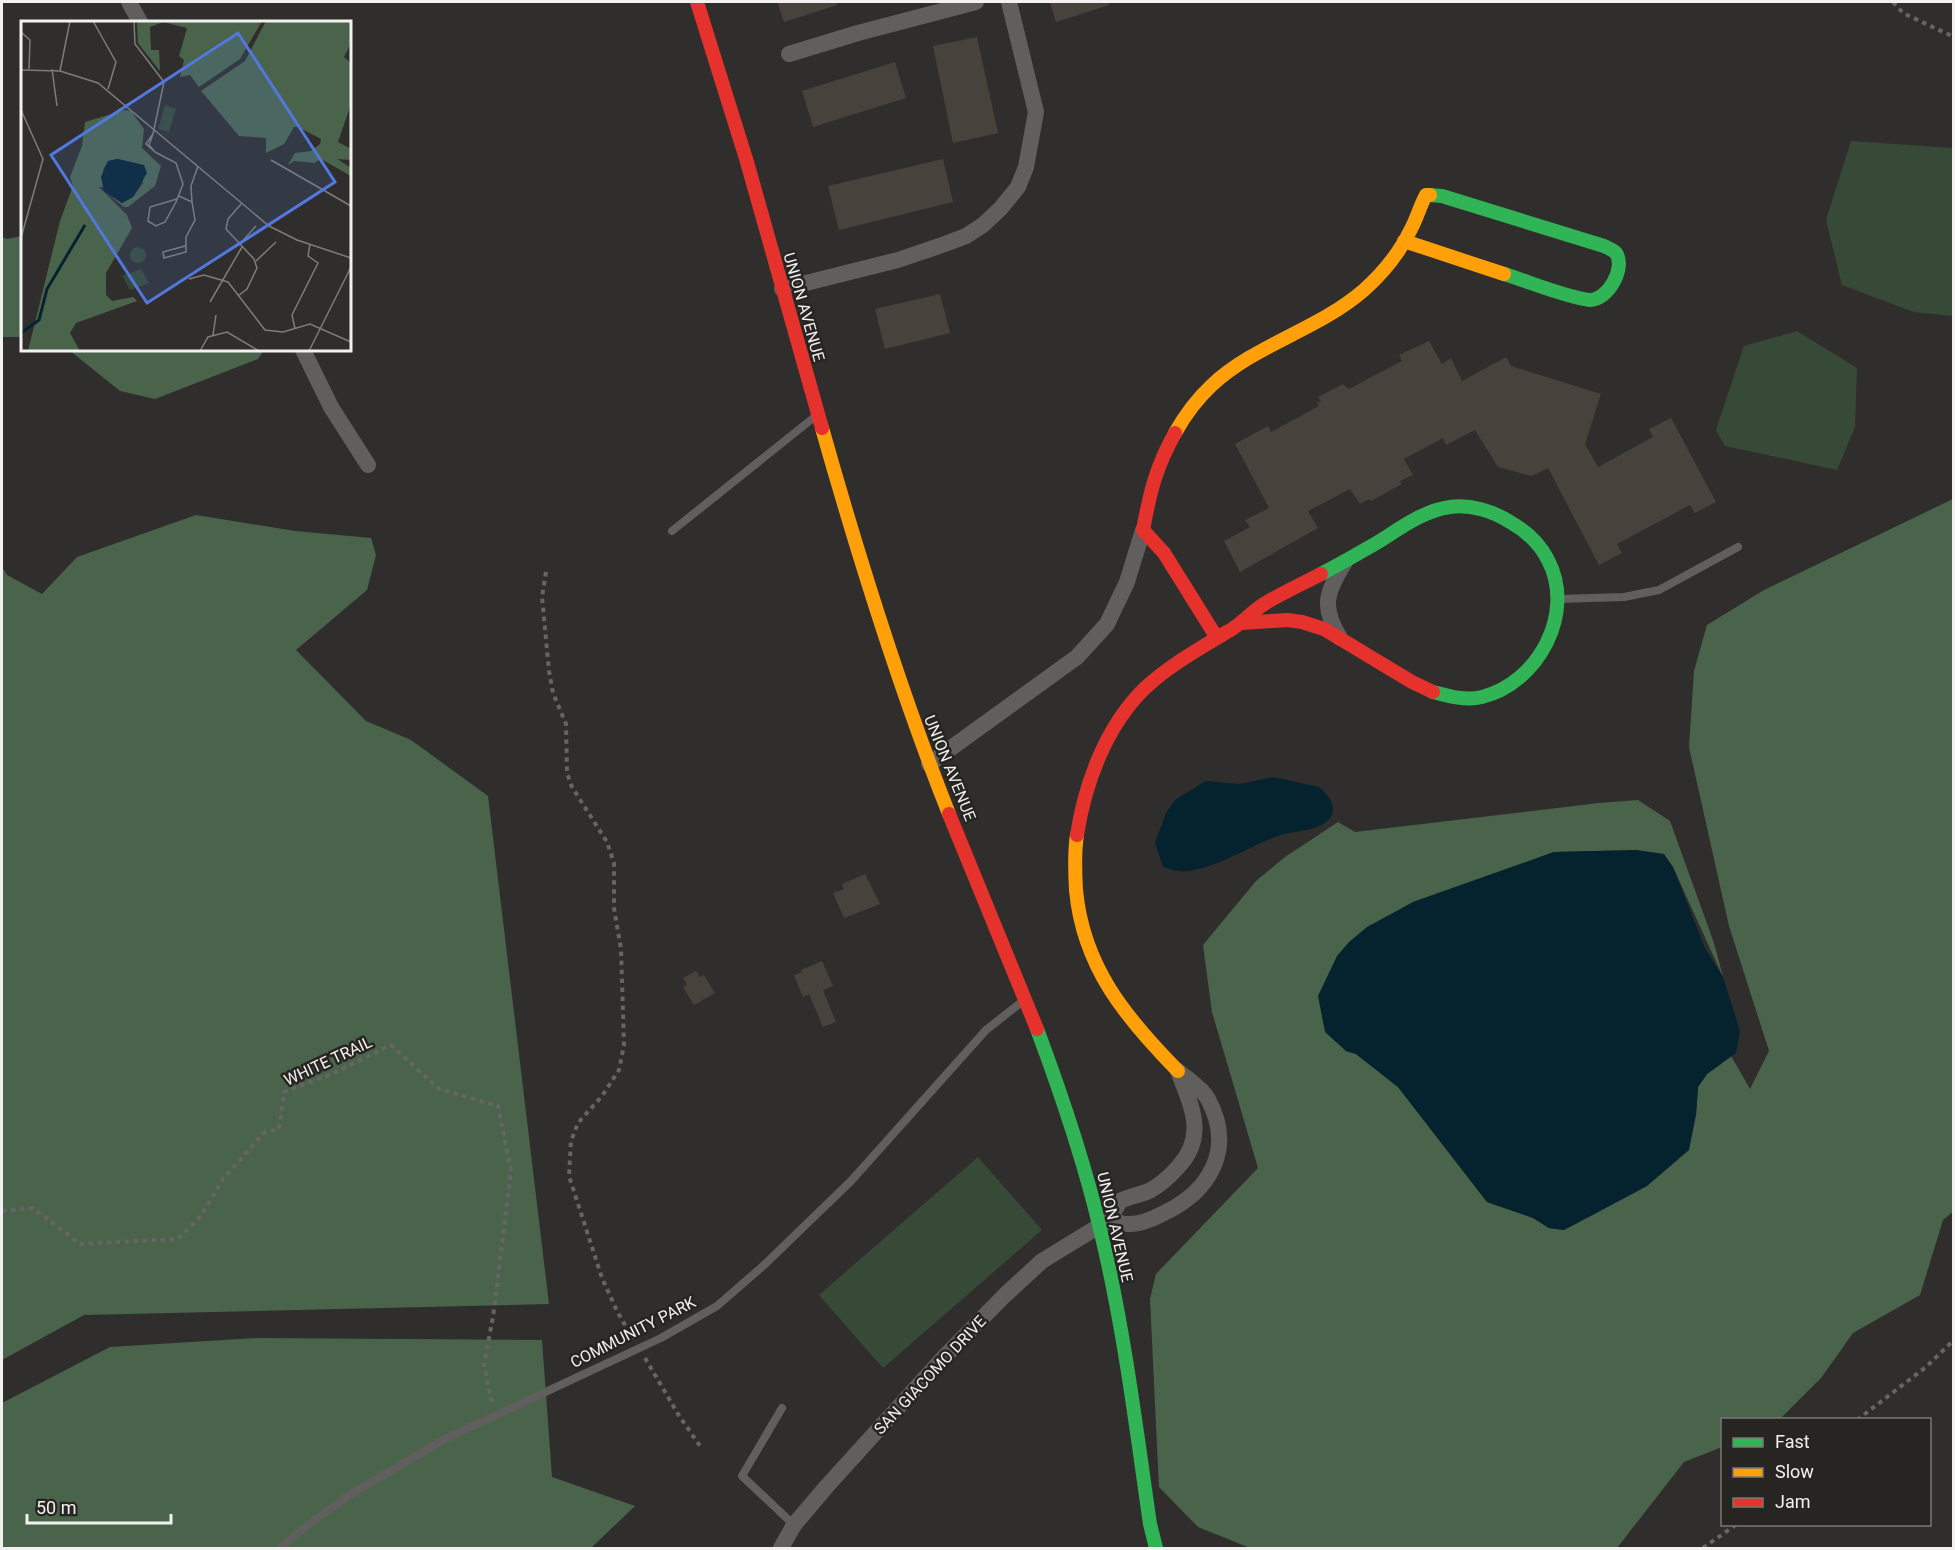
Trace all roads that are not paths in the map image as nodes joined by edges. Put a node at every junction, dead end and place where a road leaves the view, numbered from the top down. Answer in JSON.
{"nodes":[{"id":1,"x":129,"y":2,"type":"edge"},
{"id":2,"x":697,"y":2,"type":"edge"},
{"id":3,"x":976,"y":2,"type":"edge"},
{"id":4,"x":1010,"y":2,"type":"edge"},
{"id":5,"x":139,"y":21,"type":"edge"},
{"id":6,"x":789,"y":54,"type":"dead end"},
{"id":7,"x":1404,"y":241,"type":"junction"},
{"id":8,"x":782,"y":289,"type":"junction"},
{"id":9,"x":303,"y":351,"type":"edge"},
{"id":10,"x":817,"y":414,"type":"junction"},
{"id":11,"x":368,"y":465,"type":"dead end"},
{"id":12,"x":1143,"y":530,"type":"junction"},
{"id":13,"x":672,"y":531,"type":"dead end"},
{"id":14,"x":1738,"y":547,"type":"dead end"},
{"id":15,"x":1346,"y":561,"type":"junction"},
{"id":16,"x":1556,"y":599,"type":"junction"},
{"id":17,"x":1242,"y":623,"type":"junction"},
{"id":18,"x":1217,"y":638,"type":"junction"},
{"id":19,"x":1340,"y":638,"type":"junction"},
{"id":20,"x":929,"y":764,"type":"junction"},
{"id":21,"x":1026,"y":999,"type":"junction"},
{"id":22,"x":1178,"y":1071,"type":"junction"},
{"id":23,"x":1105,"y":1222,"type":"junction"},
{"id":24,"x":782,"y":1408,"type":"dead end"},
{"id":25,"x":794,"y":1525,"type":"junction"},
{"id":26,"x":280,"y":1548,"type":"edge"},
{"id":27,"x":782,"y":1548,"type":"edge"},
{"id":28,"x":1156,"y":1548,"type":"edge"}],
"edges":[{"from":1,"to":5,"type":"street"},
{"from":2,"to":8,"type":"street","name":"UNION AVENUE"},
{"from":3,"to":6,"type":"street"},
{"from":4,"to":8,"type":"street"},
{"from":7,"to":7,"type":"street"},
{"from":7,"to":12,"type":"street"},
{"from":8,"to":10,"type":"street","name":"UNION AVENUE"},
{"from":9,"to":11,"type":"street"},
{"from":10,"to":13,"type":"lane"},
{"from":10,"to":20,"type":"street","name":"UNION AVENUE"},
{"from":12,"to":18,"type":"street"},
{"from":12,"to":20,"type":"street"},
{"from":14,"to":16,"type":"lane"},
{"from":15,"to":16,"type":"street"},
{"from":15,"to":17,"type":"street"},
{"from":15,"to":19,"type":"street"},
{"from":16,"to":19,"type":"street"},
{"from":17,"to":18,"type":"street"},
{"from":17,"to":19,"type":"street"},
{"from":18,"to":22,"type":"street"},
{"from":20,"to":21,"type":"street","name":"UNION AVENUE"},
{"from":21,"to":23,"type":"street","name":"UNION AVENUE"},
{"from":21,"to":26,"type":"lane","name":"COMMUNITY PARK"},
{"from":22,"to":23,"type":"street","name":"SAN GIACOMO DRIVE"},
{"from":22,"to":23,"type":"street"},
{"from":23,"to":25,"type":"street","name":"SAN GIACOMO DRIVE"},
{"from":23,"to":28,"type":"street","name":"UNION AVENUE"},
{"from":24,"to":25,"type":"lane"},
{"from":25,"to":27,"type":"street","name":"SAN GIACOMO DRIVE"}]}
